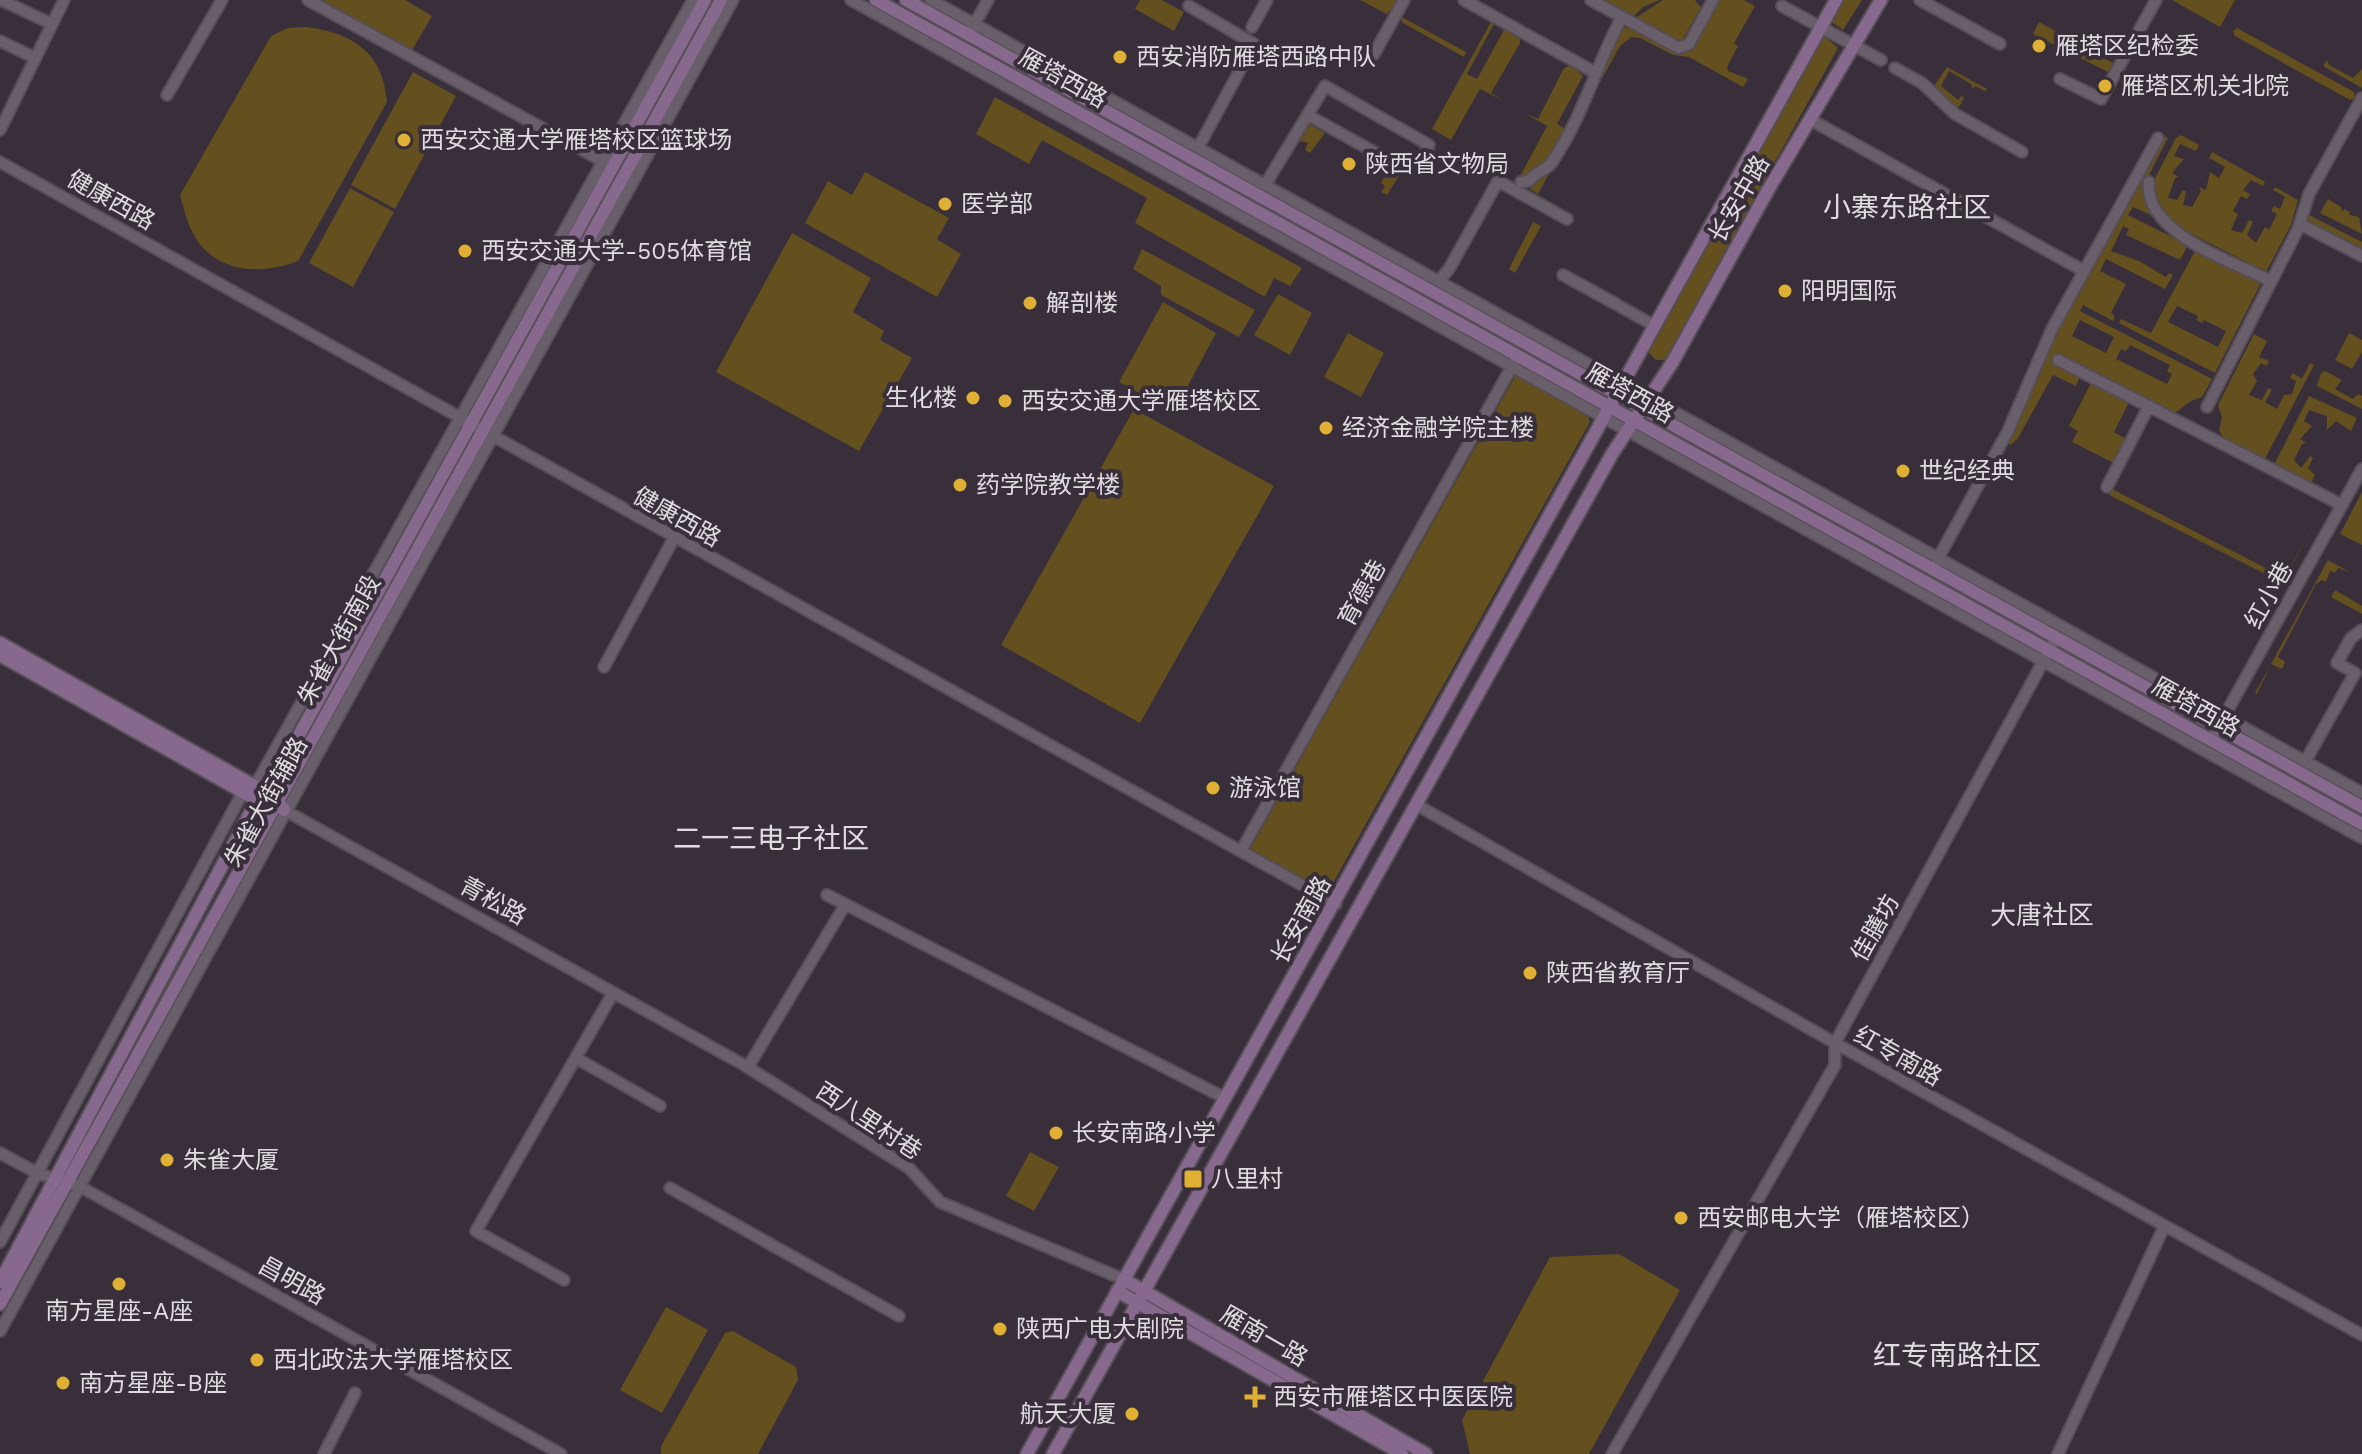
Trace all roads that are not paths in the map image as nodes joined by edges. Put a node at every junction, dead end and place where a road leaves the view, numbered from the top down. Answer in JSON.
{"nodes":[{"id":1,"x":1,"y":0,"type":"edge"},
{"id":2,"x":64,"y":0,"type":"edge"},
{"id":3,"x":222,"y":0,"type":"edge"},
{"id":4,"x":308,"y":0,"type":"edge"},
{"id":5,"x":693,"y":0,"type":"edge"},
{"id":6,"x":705,"y":0,"type":"edge"},
{"id":7,"x":721,"y":0,"type":"edge"},
{"id":8,"x":733,"y":0,"type":"edge"},
{"id":9,"x":851,"y":0,"type":"edge"},
{"id":10,"x":876,"y":0,"type":"edge"},
{"id":11,"x":906,"y":0,"type":"edge"},
{"id":12,"x":931,"y":0,"type":"edge"},
{"id":13,"x":988,"y":0,"type":"edge"},
{"id":14,"x":1267,"y":0,"type":"edge"},
{"id":15,"x":1404,"y":0,"type":"edge"},
{"id":16,"x":1464,"y":0,"type":"edge"},
{"id":17,"x":1591,"y":0,"type":"edge"},
{"id":18,"x":1713,"y":0,"type":"edge"},
{"id":19,"x":1836,"y":0,"type":"edge"},
{"id":20,"x":1881,"y":0,"type":"edge"},
{"id":21,"x":1920,"y":0,"type":"edge"},
{"id":22,"x":2156,"y":0,"type":"edge"},
{"id":23,"x":1189,"y":6,"type":"dead end"},
{"id":24,"x":1782,"y":6,"type":"dead end"},
{"id":25,"x":1622,"y":17,"type":"junction"},
{"id":26,"x":52,"y":24,"type":"junction"},
{"id":27,"x":1252,"y":27,"type":"dead end"},
{"id":28,"x":1821,"y":27,"type":"junction"},
{"id":29,"x":972,"y":30,"type":"junction"},
{"id":30,"x":0,"y":41,"type":"edge"},
{"id":31,"x":2000,"y":44,"type":"dead end"},
{"id":32,"x":1856,"y":46,"type":"junction"},
{"id":33,"x":1374,"y":54,"type":"dead end"},
{"id":34,"x":35,"y":58,"type":"junction"},
{"id":35,"x":1881,"y":60,"type":"dead end"},
{"id":36,"x":1895,"y":68,"type":"dead end"},
{"id":37,"x":1596,"y":73,"type":"dead end"},
{"id":38,"x":2060,"y":79,"type":"dead end"},
{"id":39,"x":167,"y":95,"type":"dead end"},
{"id":40,"x":2362,"y":98,"type":"edge"},
{"id":41,"x":1313,"y":118,"type":"dead end"},
{"id":42,"x":1811,"y":120,"type":"junction"},
{"id":43,"x":0,"y":130,"type":"edge"},
{"id":44,"x":2158,"y":138,"type":"dead end"},
{"id":45,"x":1198,"y":148,"type":"junction"},
{"id":46,"x":2022,"y":152,"type":"dead end"},
{"id":47,"x":602,"y":161,"type":"junction"},
{"id":48,"x":0,"y":162,"type":"edge"},
{"id":49,"x":615,"y":168,"type":"junction"},
{"id":50,"x":1521,"y":182,"type":"dead end"},
{"id":51,"x":2149,"y":182,"type":"dead end"},
{"id":52,"x":1265,"y":185,"type":"junction"},
{"id":53,"x":1567,"y":219,"type":"dead end"},
{"id":54,"x":2300,"y":224,"type":"junction"},
{"id":55,"x":2362,"y":256,"type":"edge"},
{"id":56,"x":2084,"y":271,"type":"junction"},
{"id":57,"x":1563,"y":275,"type":"dead end"},
{"id":58,"x":1439,"y":281,"type":"junction"},
{"id":59,"x":2271,"y":281,"type":"junction"},
{"id":60,"x":1655,"y":326,"type":"junction"},
{"id":61,"x":2058,"y":360,"type":"dead end"},
{"id":62,"x":1515,"y":361,"type":"junction"},
{"id":63,"x":1621,"y":389,"type":"junction"},
{"id":64,"x":1646,"y":403,"type":"junction"},
{"id":65,"x":2149,"y":406,"type":"junction"},
{"id":66,"x":2207,"y":407,"type":"dead end"},
{"id":67,"x":1608,"y":413,"type":"junction"},
{"id":68,"x":459,"y":419,"type":"junction"},
{"id":69,"x":1631,"y":425,"type":"junction"},
{"id":70,"x":482,"y":432,"type":"junction"},
{"id":71,"x":2362,"y":469,"type":"edge"},
{"id":72,"x":2107,"y":487,"type":"dead end"},
{"id":73,"x":2342,"y":505,"type":"junction"},
{"id":74,"x":674,"y":538,"type":"junction"},
{"id":75,"x":1935,"y":564,"type":"junction"},
{"id":76,"x":2362,"y":630,"type":"edge"},
{"id":77,"x":2056,"y":638,"type":"junction"},
{"id":78,"x":0,"y":643,"type":"edge"},
{"id":79,"x":0,"y":655,"type":"edge"},
{"id":80,"x":2046,"y":656,"type":"junction"},
{"id":81,"x":604,"y":667,"type":"dead end"},
{"id":82,"x":2221,"y":722,"type":"junction"},
{"id":83,"x":2211,"y":740,"type":"junction"},
{"id":84,"x":2305,"y":762,"type":"junction"},
{"id":85,"x":249,"y":789,"type":"junction"},
{"id":86,"x":2362,"y":793,"type":"edge"},
{"id":87,"x":271,"y":802,"type":"junction"},
{"id":88,"x":1417,"y":805,"type":"junction"},
{"id":89,"x":2362,"y":807,"type":"edge"},
{"id":90,"x":2362,"y":824,"type":"edge"},
{"id":91,"x":2362,"y":838,"type":"edge"},
{"id":92,"x":1241,"y":851,"type":"junction"},
{"id":93,"x":827,"y":895,"type":"dead end"},
{"id":94,"x":1336,"y":904,"type":"junction"},
{"id":95,"x":845,"y":905,"type":"junction"},
{"id":96,"x":613,"y":993,"type":"junction"},
{"id":97,"x":680,"y":1031,"type":"joint"},
{"id":98,"x":1835,"y":1043,"type":"junction"},
{"id":99,"x":576,"y":1058,"type":"junction"},
{"id":100,"x":748,"y":1067,"type":"junction"},
{"id":101,"x":1225,"y":1098,"type":"junction"},
{"id":102,"x":660,"y":1106,"type":"dead end"},
{"id":103,"x":0,"y":1153,"type":"edge"},
{"id":104,"x":37,"y":1173,"type":"junction"},
{"id":105,"x":68,"y":1181,"type":"junction"},
{"id":106,"x":670,"y":1188,"type":"dead end"},
{"id":107,"x":2164,"y":1227,"type":"junction"},
{"id":108,"x":0,"y":1242,"type":"edge"},
{"id":109,"x":564,"y":1280,"type":"dead end"},
{"id":110,"x":0,"y":1282,"type":"edge"},
{"id":111,"x":1120,"y":1285,"type":"junction"},
{"id":112,"x":1141,"y":1297,"type":"junction"},
{"id":113,"x":0,"y":1304,"type":"edge"},
{"id":114,"x":899,"y":1316,"type":"dead end"},
{"id":115,"x":0,"y":1331,"type":"edge"},
{"id":116,"x":2362,"y":1335,"type":"edge"},
{"id":117,"x":355,"y":1393,"type":"dead end"},
{"id":118,"x":325,"y":1454,"type":"edge"},
{"id":119,"x":561,"y":1454,"type":"edge"},
{"id":120,"x":1027,"y":1454,"type":"edge"},
{"id":121,"x":1053,"y":1454,"type":"edge"},
{"id":122,"x":1402,"y":1454,"type":"edge"},
{"id":123,"x":1426,"y":1454,"type":"edge"},
{"id":124,"x":1612,"y":1454,"type":"edge"},
{"id":125,"x":2058,"y":1454,"type":"edge"}],
"edges":[{"from":1,"to":26,"type":"street"},
{"from":2,"to":26,"type":"street"},
{"from":3,"to":39,"type":"street"},
{"from":4,"to":47,"type":"street"},
{"from":5,"to":47,"type":"street","name":"朱雀大街辅路"},
{"from":6,"to":49,"type":"main road","name":"朱雀大街南段"},
{"from":7,"to":70,"type":"main road","name":"朱雀大街南段"},
{"from":8,"to":70,"type":"street"},
{"from":9,"to":62,"type":"street"},
{"from":10,"to":62,"type":"main road","name":"雁塔西路"},
{"from":11,"to":29,"type":"main road","name":"雁塔西路"},
{"from":12,"to":29,"type":"street"},
{"from":13,"to":29,"type":"street"},
{"from":14,"to":27,"type":"street"},
{"from":15,"to":33,"type":"street"},
{"from":16,"to":37,"type":"street"},
{"from":17,"to":25,"type":"street"},
{"from":18,"to":25,"type":"street"},
{"from":19,"to":28,"type":"main road","name":"长安中路"},
{"from":20,"to":32,"type":"main road","name":"长安中路"},
{"from":21,"to":31,"type":"street"},
{"from":22,"to":38,"type":"street"},
{"from":23,"to":45,"type":"street"},
{"from":24,"to":28,"type":"street"},
{"from":25,"to":50,"type":"street"},
{"from":26,"to":34,"type":"street"},
{"from":28,"to":32,"type":"street"},
{"from":28,"to":60,"type":"main road","name":"长安中路"},
{"from":29,"to":45,"type":"street"},
{"from":29,"to":63,"type":"main road","name":"雁塔西路"},
{"from":30,"to":34,"type":"street"},
{"from":32,"to":35,"type":"street"},
{"from":32,"to":42,"type":"main road","name":"长安中路"},
{"from":34,"to":43,"type":"street"},
{"from":36,"to":46,"type":"street"},
{"from":40,"to":54,"type":"street"},
{"from":41,"to":52,"type":"street"},
{"from":42,"to":56,"type":"street"},
{"from":42,"to":64,"type":"main road","name":"长安中路"},
{"from":44,"to":56,"type":"street"},
{"from":45,"to":52,"type":"street"},
{"from":47,"to":49,"type":"street"},
{"from":47,"to":68,"type":"street","name":"朱雀大街辅路"},
{"from":48,"to":68,"type":"street","name":"健康西路"},
{"from":49,"to":70,"type":"main road","name":"朱雀大街南段"},
{"from":51,"to":59,"type":"street"},
{"from":52,"to":58,"type":"street"},
{"from":53,"to":58,"type":"street"},
{"from":54,"to":55,"type":"street"},
{"from":54,"to":59,"type":"street"},
{"from":56,"to":75,"type":"street"},
{"from":57,"to":60,"type":"street"},
{"from":58,"to":63,"type":"street"},
{"from":59,"to":66,"type":"street"},
{"from":60,"to":63,"type":"main road","name":"长安中路"},
{"from":61,"to":65,"type":"street"},
{"from":62,"to":67,"type":"main road","name":"雁塔西路"},
{"from":62,"to":92,"type":"street","name":"育德巷"},
{"from":63,"to":64,"type":"main road","name":"雁塔西路"},
{"from":63,"to":67,"type":"main road","name":"长安中路"},
{"from":64,"to":69,"type":"main road","name":"长安中路"},
{"from":64,"to":75,"type":"main road","name":"雁塔西路"},
{"from":65,"to":72,"type":"street"},
{"from":65,"to":73,"type":"street"},
{"from":67,"to":69,"type":"main road","name":"雁塔西路"},
{"from":67,"to":94,"type":"main road","name":"长安南路"},
{"from":68,"to":70,"type":"street","name":"健康西路"},
{"from":68,"to":85,"type":"street","name":"朱雀大街辅路"},
{"from":69,"to":80,"type":"main road","name":"雁塔西路"},
{"from":69,"to":88,"type":"main road","name":"长安南路"},
{"from":70,"to":74,"type":"street","name":"健康西路"},
{"from":70,"to":87,"type":"main road","name":"朱雀大街南段"},
{"from":71,"to":73,"type":"street","name":"红小巷"},
{"from":73,"to":82,"type":"street","name":"红小巷"},
{"from":74,"to":81,"type":"street"},
{"from":74,"to":92,"type":"street","name":"健康西路"},
{"from":75,"to":77,"type":"main road","name":"雁塔西路"},
{"from":75,"to":82,"type":"street"},
{"from":76,"to":84,"type":"street"},
{"from":77,"to":80,"type":"street","name":"佳膳坊"},
{"from":77,"to":82,"type":"main road","name":"雁塔西路"},
{"from":78,"to":85,"type":"main road","name":"青松路"},
{"from":79,"to":85,"type":"main road","name":"青松路"},
{"from":80,"to":83,"type":"main road","name":"雁塔西路"},
{"from":80,"to":91,"type":"street"},
{"from":80,"to":98,"type":"street","name":"佳膳坊"},
{"from":82,"to":83,"type":"street","name":"红小巷"},
{"from":82,"to":84,"type":"street"},
{"from":82,"to":89,"type":"main road","name":"雁塔西路"},
{"from":83,"to":90,"type":"main road","name":"雁塔西路"},
{"from":84,"to":86,"type":"street"},
{"from":85,"to":87,"type":"main road","name":"青松路"},
{"from":85,"to":104,"type":"street","name":"朱雀大街辅路"},
{"from":87,"to":96,"type":"street","name":"青松路"},
{"from":87,"to":105,"type":"main road","name":"朱雀大街南段"},
{"from":88,"to":98,"type":"street","name":"红专南路"},
{"from":88,"to":112,"type":"main road","name":"长安南路"},
{"from":92,"to":94,"type":"street","name":"健康西路"},
{"from":93,"to":95,"type":"street"},
{"from":94,"to":101,"type":"main road","name":"长安南路"},
{"from":95,"to":100,"type":"street"},
{"from":95,"to":101,"type":"street"},
{"from":96,"to":97,"type":"street","name":"青松路"},
{"from":96,"to":99,"type":"street"},
{"from":97,"to":100,"type":"street","name":"西八里村巷"},
{"from":98,"to":107,"type":"street","name":"红专南路"},
{"from":98,"to":124,"type":"street","name":"佳膳坊"},
{"from":99,"to":102,"type":"street"},
{"from":99,"to":109,"type":"street"},
{"from":100,"to":111,"type":"street","name":"西八里村巷"},
{"from":101,"to":111,"type":"main road","name":"长安南路"},
{"from":103,"to":104,"type":"street","name":"昌明路"},
{"from":104,"to":105,"type":"street","name":"昌明路"},
{"from":104,"to":108,"type":"street","name":"朱雀大街辅路"},
{"from":105,"to":110,"type":"main road","name":"朱雀大街南段"},
{"from":105,"to":113,"type":"main road","name":"朱雀大街南段"},
{"from":105,"to":115,"type":"street"},
{"from":105,"to":119,"type":"street","name":"昌明路"},
{"from":106,"to":114,"type":"street"},
{"from":107,"to":116,"type":"street","name":"红专南路"},
{"from":107,"to":125,"type":"street"},
{"from":111,"to":112,"type":"main road","name":"雁南一路"},
{"from":111,"to":120,"type":"main road","name":"长安南路"},
{"from":112,"to":121,"type":"main road","name":"长安南路"},
{"from":112,"to":122,"type":"main road","name":"雁南一路"},
{"from":112,"to":123,"type":"main road","name":"雁南一路"},
{"from":117,"to":118,"type":"street"}]}
